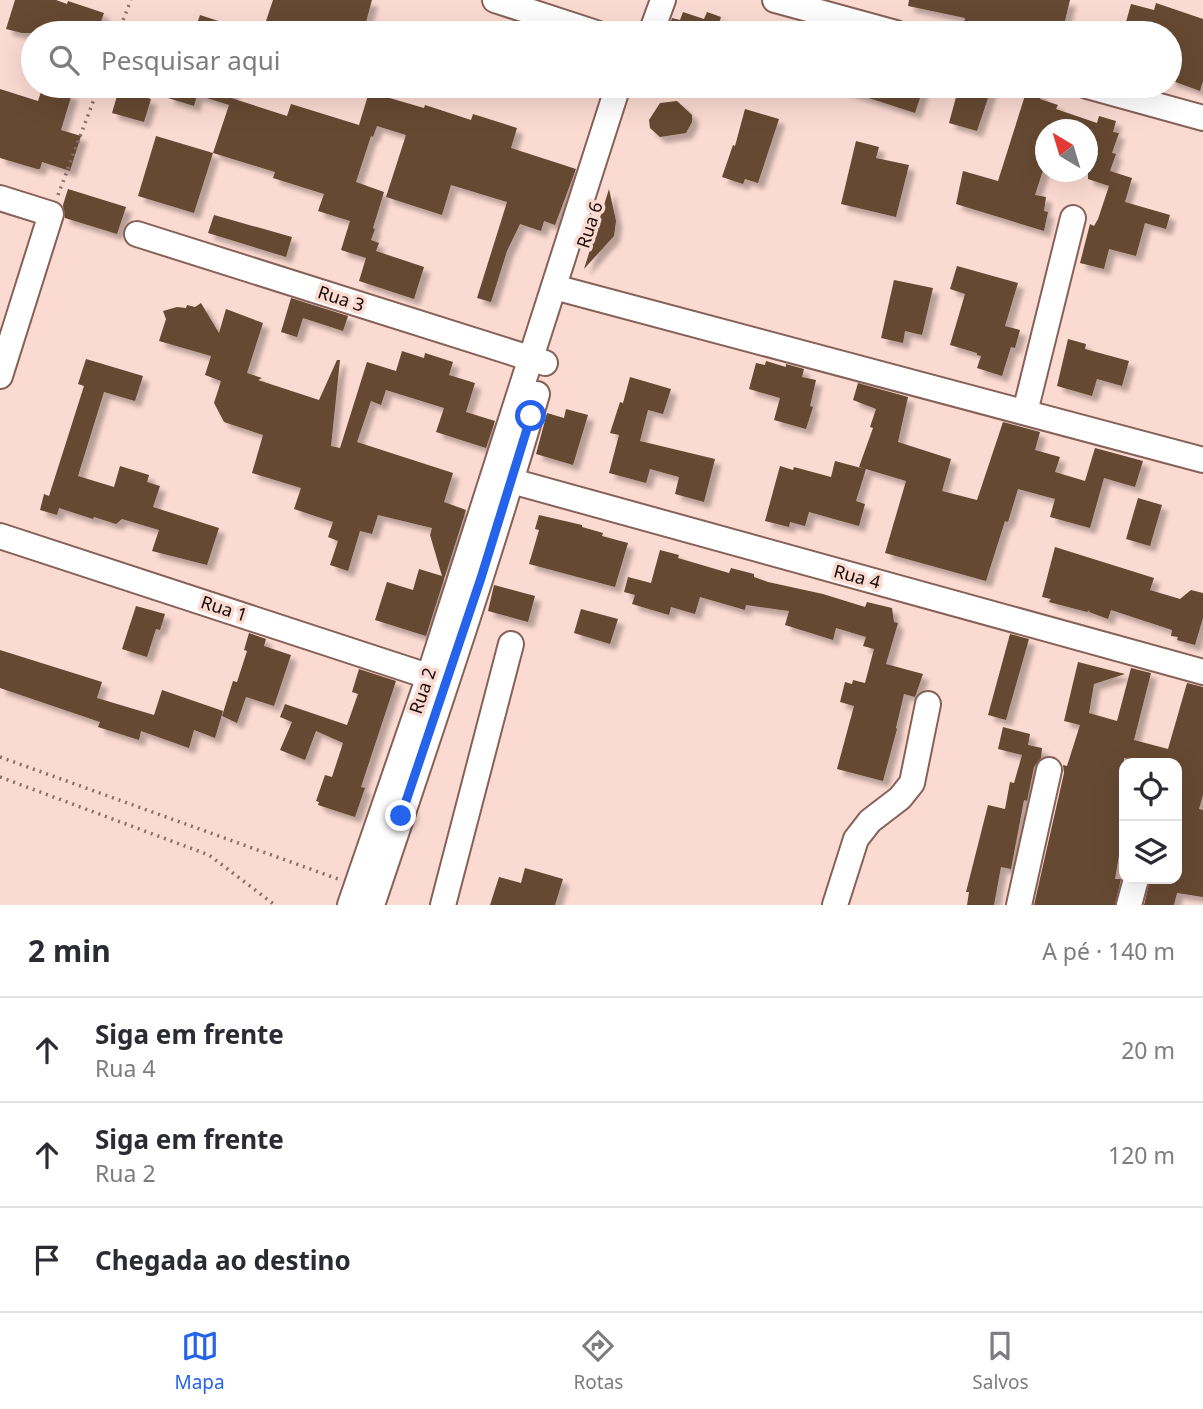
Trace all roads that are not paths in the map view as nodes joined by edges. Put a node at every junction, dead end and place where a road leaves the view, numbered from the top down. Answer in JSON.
{"nodes":[{"id":1,"x":495,"y":0,"type":"edge"},
{"id":2,"x":646,"y":0,"type":"edge"},
{"id":3,"x":663,"y":0,"type":"edge"},
{"id":4,"x":775,"y":0,"type":"edge"},
{"id":5,"x":559,"y":21,"type":"edge"},
{"id":6,"x":639,"y":21,"type":"edge"},
{"id":7,"x":655,"y":21,"type":"edge"},
{"id":8,"x":852,"y":21,"type":"edge"},
{"id":9,"x":615,"y":98,"type":"edge"},
{"id":10,"x":630,"y":98,"type":"edge"},
{"id":11,"x":1130,"y":98,"type":"edge"},
{"id":12,"x":1203,"y":118,"type":"edge"},
{"id":13,"x":0,"y":198,"type":"edge"},
{"id":14,"x":1073,"y":218,"type":"dead end"},
{"id":15,"x":137,"y":234,"type":"dead end"},
{"id":16,"x":562,"y":289,"type":"junction"},
{"id":17,"x":539,"y":362,"type":"junction"},
{"id":18,"x":0,"y":376,"type":"edge"},
{"id":19,"x":1025,"y":412,"type":"junction"},
{"id":20,"x":1203,"y":460,"type":"edge"},
{"id":21,"x":502,"y":479,"type":"junction"},
{"id":22,"x":0,"y":536,"type":"edge"},
{"id":23,"x":511,"y":644,"type":"dead end"},
{"id":24,"x":1203,"y":672,"type":"edge"},
{"id":25,"x":438,"y":679,"type":"junction"},
{"id":26,"x":928,"y":705,"type":"dead end"},
{"id":27,"x":1049,"y":770,"type":"dead end"},
{"id":28,"x":1135,"y":884,"type":"edge"},
{"id":29,"x":359,"y":899,"type":"edge"},
{"id":30,"x":443,"y":905,"type":"edge"},
{"id":31,"x":835,"y":905,"type":"edge"},
{"id":32,"x":1019,"y":905,"type":"edge"},
{"id":33,"x":1129,"y":905,"type":"edge"}],
"edges":[{"from":1,"to":5,"type":"street"},
{"from":2,"to":6,"type":"street"},
{"from":3,"to":7,"type":"street"},
{"from":4,"to":8,"type":"street"},
{"from":9,"to":16,"type":"street","name":"Rua 6"},
{"from":10,"to":16,"type":"street","name":"Rua 6"},
{"from":11,"to":12,"type":"street"},
{"from":13,"to":18,"type":"street"},
{"from":14,"to":19,"type":"street"},
{"from":15,"to":17,"type":"street","name":"Rua 3"},
{"from":16,"to":17,"type":"street","name":"Rua 6"},
{"from":16,"to":19,"type":"street"},
{"from":17,"to":21,"type":"street"},
{"from":19,"to":20,"type":"street"},
{"from":21,"to":24,"type":"street","name":"Rua 4"},
{"from":21,"to":25,"type":"street","name":"Rua 2"},
{"from":22,"to":25,"type":"street","name":"Rua 1"},
{"from":23,"to":30,"type":"street"},
{"from":25,"to":29,"type":"street","name":"Rua 2"},
{"from":26,"to":31,"type":"street"},
{"from":27,"to":32,"type":"street"},
{"from":28,"to":33,"type":"street"}]}
